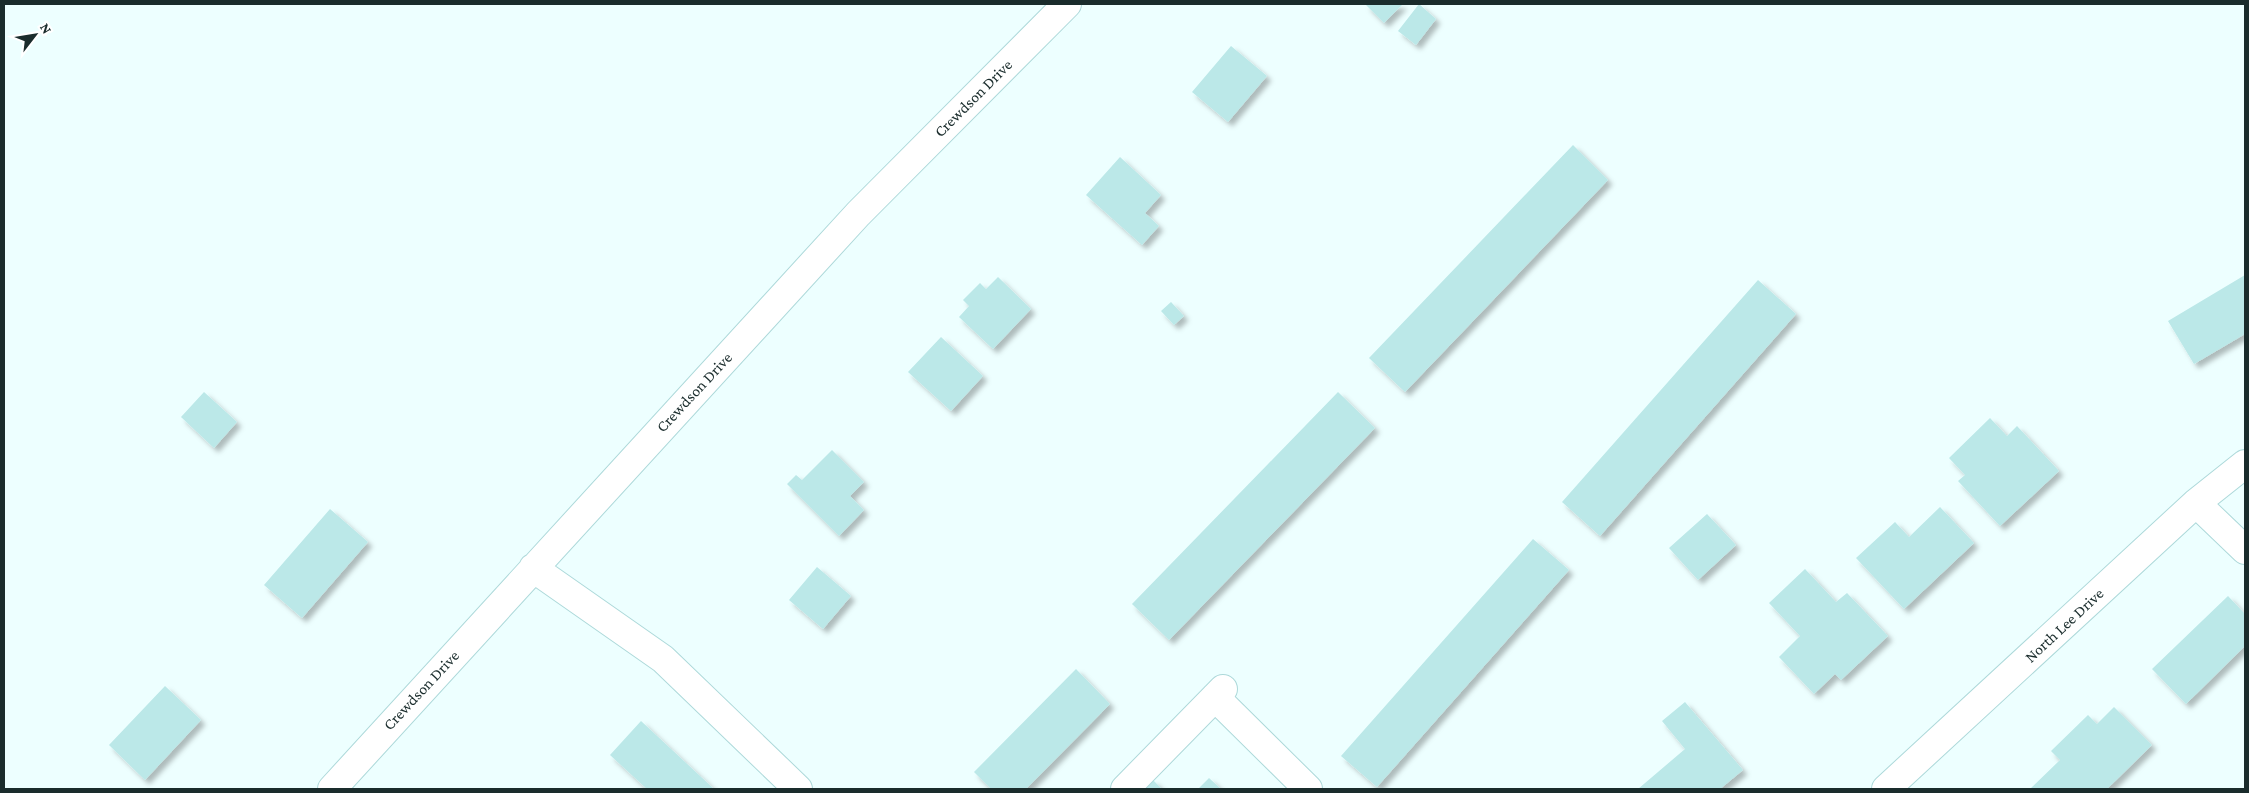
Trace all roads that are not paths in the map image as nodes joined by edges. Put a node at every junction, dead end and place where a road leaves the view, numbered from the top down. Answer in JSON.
{"nodes":[{"id":1,"x":1067,"y":4,"type":"edge"},
{"id":2,"x":2245,"y":464,"type":"edge"},
{"id":3,"x":2196,"y":503,"type":"junction"},
{"id":4,"x":2245,"y":550,"type":"edge"},
{"id":5,"x":533,"y":568,"type":"junction"},
{"id":6,"x":332,"y":789,"type":"edge"},
{"id":7,"x":798,"y":789,"type":"edge"},
{"id":8,"x":1125,"y":789,"type":"edge"},
{"id":9,"x":1308,"y":789,"type":"edge"},
{"id":10,"x":1886,"y":789,"type":"edge"}],
"edges":[{"from":1,"to":5,"type":"street","name":"Crewdson Drive"},
{"from":2,"to":3,"type":"street","name":"North Lee Drive"},
{"from":3,"to":4,"type":"street"},
{"from":3,"to":10,"type":"street","name":"North Lee Drive"},
{"from":5,"to":6,"type":"street","name":"Crewdson Drive"},
{"from":5,"to":7,"type":"street"},
{"from":8,"to":9,"type":"street"}]}
